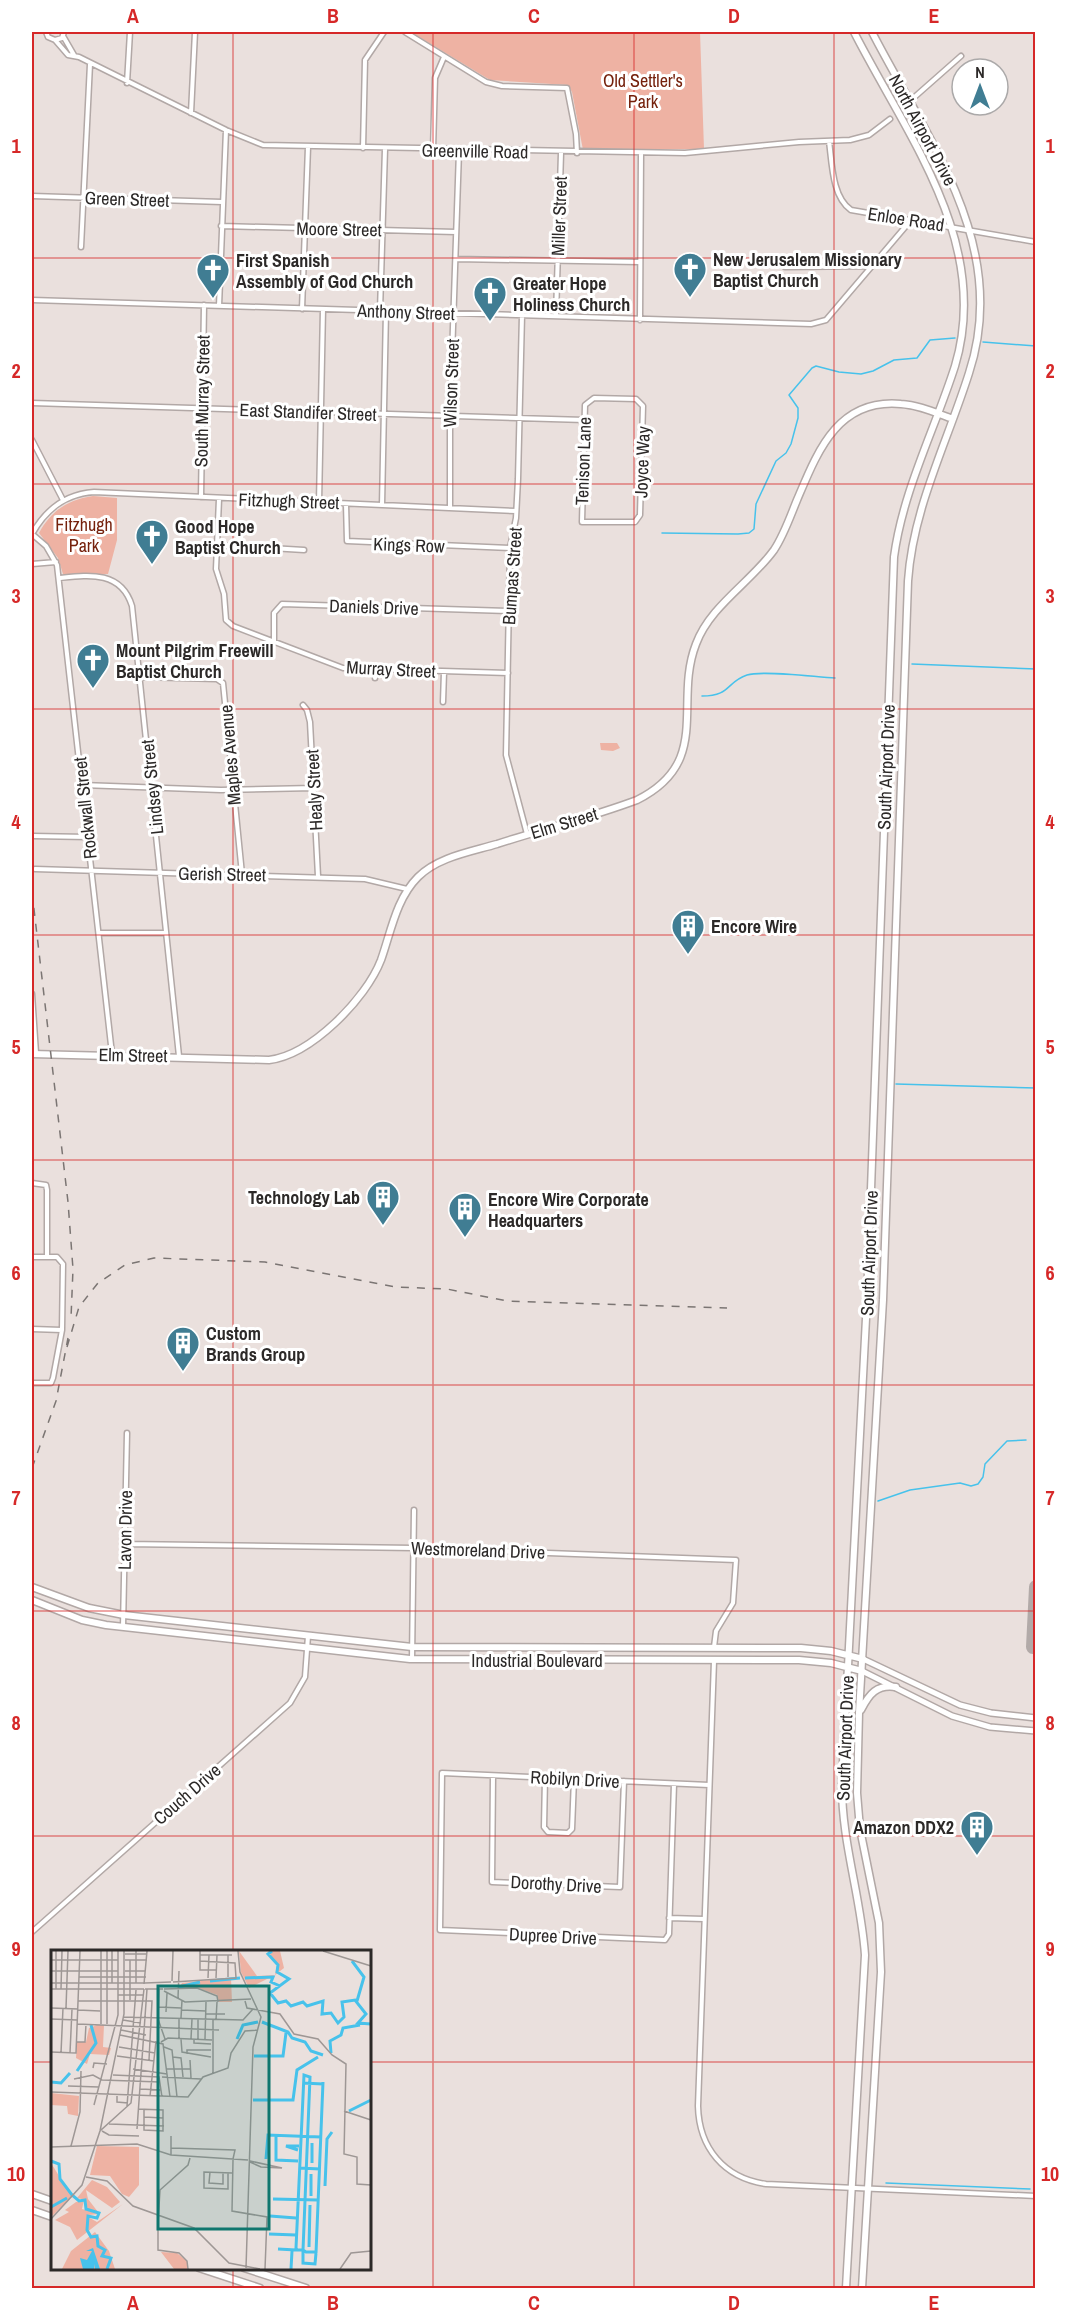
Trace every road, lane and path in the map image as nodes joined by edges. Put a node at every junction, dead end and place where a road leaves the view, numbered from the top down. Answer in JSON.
{"nodes":[{"id":1,"x":130,"y":32,"type":"edge"},
{"id":2,"x":195,"y":32,"type":"edge"},
{"id":3,"x":384,"y":32,"type":"edge"},
{"id":4,"x":405,"y":32,"type":"edge"},
{"id":5,"x":854,"y":32,"type":"edge"},
{"id":6,"x":872,"y":32,"type":"edge"},
{"id":7,"x":45,"y":33,"type":"edge"},
{"id":8,"x":64,"y":33,"type":"edge"},
{"id":9,"x":55,"y":40,"type":"junction"},
{"id":10,"x":74,"y":55,"type":"junction"},
{"id":11,"x":961,"y":56,"type":"dead end"},
{"id":12,"x":444,"y":57,"type":"junction"},
{"id":13,"x":90,"y":64,"type":"junction"},
{"id":14,"x":127,"y":83,"type":"junction"},
{"id":15,"x":909,"y":101,"type":"junction"},
{"id":16,"x":191,"y":113,"type":"junction"},
{"id":17,"x":890,"y":118,"type":"dead end"},
{"id":18,"x":226,"y":130,"type":"junction"},
{"id":19,"x":829,"y":141,"type":"junction"},
{"id":20,"x":308,"y":147,"type":"junction"},
{"id":21,"x":363,"y":148,"type":"junction"},
{"id":22,"x":385,"y":149,"type":"junction"},
{"id":23,"x":433,"y":150,"type":"junction"},
{"id":24,"x":459,"y":150,"type":"junction"},
{"id":25,"x":561,"y":153,"type":"junction"},
{"id":26,"x":577,"y":153,"type":"junction"},
{"id":27,"x":641,"y":154,"type":"junction"},
{"id":28,"x":32,"y":196,"type":"edge"},
{"id":29,"x":83,"y":198,"type":"junction"},
{"id":30,"x":222,"y":202,"type":"junction"},
{"id":31,"x":912,"y":219,"type":"junction"},
{"id":32,"x":221,"y":226,"type":"junction"},
{"id":33,"x":953,"y":226,"type":"junction"},
{"id":34,"x":306,"y":229,"type":"junction"},
{"id":35,"x":383,"y":230,"type":"junction"},
{"id":36,"x":971,"y":230,"type":"junction"},
{"id":37,"x":456,"y":232,"type":"junction"},
{"id":38,"x":1035,"y":242,"type":"edge"},
{"id":39,"x":81,"y":247,"type":"dead end"},
{"id":40,"x":456,"y":259,"type":"junction"},
{"id":41,"x":558,"y":260,"type":"junction"},
{"id":42,"x":639,"y":262,"type":"junction"},
{"id":43,"x":872,"y":266,"type":"junction"},
{"id":44,"x":785,"y":267,"type":"dead end"},
{"id":45,"x":32,"y":300,"type":"edge"},
{"id":46,"x":204,"y":305,"type":"junction"},
{"id":47,"x":219,"y":306,"type":"junction"},
{"id":48,"x":303,"y":309,"type":"junction"},
{"id":49,"x":323,"y":309,"type":"junction"},
{"id":50,"x":380,"y":311,"type":"junction"},
{"id":51,"x":386,"y":311,"type":"junction"},
{"id":52,"x":453,"y":313,"type":"junction"},
{"id":53,"x":522,"y":315,"type":"junction"},
{"id":54,"x":556,"y":316,"type":"junction"},
{"id":55,"x":640,"y":320,"type":"junction"},
{"id":56,"x":32,"y":403,"type":"edge"},
{"id":57,"x":641,"y":403,"type":"joint"},
{"id":58,"x":201,"y":408,"type":"junction"},
{"id":59,"x":321,"y":412,"type":"junction"},
{"id":60,"x":383,"y":414,"type":"junction"},
{"id":61,"x":938,"y":414,"type":"junction"},
{"id":62,"x":450,"y":415,"type":"junction"},
{"id":63,"x":520,"y":418,"type":"junction"},
{"id":64,"x":953,"y":419,"type":"junction"},
{"id":65,"x":585,"y":420,"type":"junction"},
{"id":66,"x":32,"y":440,"type":"edge"},
{"id":67,"x":201,"y":497,"type":"junction"},
{"id":68,"x":219,"y":499,"type":"junction"},
{"id":69,"x":63,"y":500,"type":"junction"},
{"id":70,"x":319,"y":502,"type":"junction"},
{"id":71,"x":346,"y":504,"type":"junction"},
{"id":72,"x":382,"y":505,"type":"junction"},
{"id":73,"x":450,"y":508,"type":"junction"},
{"id":74,"x":516,"y":511,"type":"junction"},
{"id":75,"x":582,"y":522,"type":"joint"},
{"id":76,"x":32,"y":534,"type":"edge"},
{"id":77,"x":218,"y":545,"type":"junction"},
{"id":78,"x":510,"y":548,"type":"junction"},
{"id":79,"x":304,"y":550,"type":"dead end"},
{"id":80,"x":56,"y":562,"type":"junction"},
{"id":81,"x":32,"y":564,"type":"edge"},
{"id":82,"x":59,"y":578,"type":"junction"},
{"id":83,"x":508,"y":611,"type":"junction"},
{"id":84,"x":274,"y":642,"type":"junction"},
{"id":85,"x":375,"y":670,"type":"junction"},
{"id":86,"x":444,"y":672,"type":"junction"},
{"id":87,"x":508,"y":673,"type":"junction"},
{"id":88,"x":140,"y":677,"type":"junction"},
{"id":89,"x":375,"y":678,"type":"dead end"},
{"id":90,"x":443,"y":702,"type":"dead end"},
{"id":91,"x":303,"y":705,"type":"dead end"},
{"id":92,"x":82,"y":785,"type":"junction"},
{"id":93,"x":152,"y":786,"type":"junction"},
{"id":94,"x":314,"y":788,"type":"junction"},
{"id":95,"x":234,"y":789,"type":"junction"},
{"id":96,"x":526,"y":834,"type":"junction"},
{"id":97,"x":32,"y":836,"type":"edge"},
{"id":98,"x":88,"y":837,"type":"junction"},
{"id":99,"x":35,"y":869,"type":"dead end"},
{"id":100,"x":91,"y":870,"type":"junction"},
{"id":101,"x":160,"y":872,"type":"junction"},
{"id":102,"x":242,"y":874,"type":"junction"},
{"id":103,"x":318,"y":876,"type":"junction"},
{"id":104,"x":408,"y":890,"type":"junction"},
{"id":105,"x":99,"y":933,"type":"junction"},
{"id":106,"x":166,"y":933,"type":"junction"},
{"id":107,"x":32,"y":994,"type":"edge"},
{"id":108,"x":34,"y":1054,"type":"edge"},
{"id":109,"x":112,"y":1054,"type":"junction"},
{"id":110,"x":179,"y":1056,"type":"junction"},
{"id":111,"x":32,"y":1183,"type":"edge"},
{"id":112,"x":32,"y":1257,"type":"edge"},
{"id":113,"x":46,"y":1257,"type":"junction"},
{"id":114,"x":867,"y":1299,"type":"junction"},
{"id":115,"x":883,"y":1300,"type":"junction"},
{"id":116,"x":32,"y":1329,"type":"edge"},
{"id":117,"x":62,"y":1330,"type":"junction"},
{"id":118,"x":32,"y":1383,"type":"edge"},
{"id":119,"x":127,"y":1433,"type":"dead end"},
{"id":120,"x":414,"y":1510,"type":"dead end"},
{"id":121,"x":125,"y":1544,"type":"junction"},
{"id":122,"x":414,"y":1548,"type":"junction"},
{"id":123,"x":32,"y":1587,"type":"edge"},
{"id":124,"x":32,"y":1600,"type":"edge"},
{"id":125,"x":124,"y":1615,"type":"junction"},
{"id":126,"x":123,"y":1628,"type":"junction"},
{"id":127,"x":308,"y":1636,"type":"junction"},
{"id":128,"x":412,"y":1647,"type":"junction"},
{"id":129,"x":566,"y":1648,"type":"junction"},
{"id":130,"x":714,"y":1648,"type":"junction"},
{"id":131,"x":307,"y":1649,"type":"junction"},
{"id":132,"x":849,"y":1655,"type":"junction"},
{"id":133,"x":412,"y":1659,"type":"junction"},
{"id":134,"x":863,"y":1659,"type":"junction"},
{"id":135,"x":566,"y":1660,"type":"junction"},
{"id":136,"x":714,"y":1661,"type":"junction"},
{"id":137,"x":848,"y":1666,"type":"junction"},
{"id":138,"x":862,"y":1671,"type":"junction"},
{"id":139,"x":896,"y":1687,"type":"junction"},
{"id":140,"x":859,"y":1713,"type":"junction"},
{"id":141,"x":1035,"y":1718,"type":"edge"},
{"id":142,"x":1035,"y":1731,"type":"edge"},
{"id":143,"x":442,"y":1773,"type":"joint"},
{"id":144,"x":494,"y":1776,"type":"junction"},
{"id":145,"x":545,"y":1778,"type":"junction"},
{"id":146,"x":574,"y":1779,"type":"junction"},
{"id":147,"x":624,"y":1781,"type":"junction"},
{"id":148,"x":674,"y":1784,"type":"junction"},
{"id":149,"x":709,"y":1785,"type":"junction"},
{"id":150,"x":842,"y":1787,"type":"junction"},
{"id":151,"x":857,"y":1788,"type":"junction"},
{"id":152,"x":669,"y":1918,"type":"junction"},
{"id":153,"x":704,"y":1919,"type":"junction"},
{"id":154,"x":32,"y":1932,"type":"edge"},
{"id":155,"x":860,"y":2049,"type":"junction"},
{"id":156,"x":876,"y":2050,"type":"junction"},
{"id":157,"x":852,"y":2188,"type":"junction"},
{"id":158,"x":867,"y":2189,"type":"junction"},
{"id":159,"x":32,"y":2194,"type":"edge"},
{"id":160,"x":1035,"y":2196,"type":"edge"},
{"id":161,"x":51,"y":2202,"type":"edge"},
{"id":162,"x":32,"y":2210,"type":"edge"},
{"id":163,"x":51,"y":2217,"type":"edge"},
{"id":164,"x":202,"y":2269,"type":"edge"},
{"id":165,"x":247,"y":2269,"type":"edge"},
{"id":166,"x":260,"y":2289,"type":"edge"},
{"id":167,"x":306,"y":2289,"type":"edge"},
{"id":168,"x":846,"y":2289,"type":"edge"},
{"id":169,"x":862,"y":2289,"type":"edge"}],
"edges":[{"from":1,"to":14,"type":"street"},
{"from":2,"to":16,"type":"street"},
{"from":3,"to":21,"type":"street"},
{"from":4,"to":12,"type":"street"},
{"from":5,"to":33,"type":"main road","name":"North Airport Drive"},
{"from":6,"to":15,"type":"main road","name":"North Airport Drive"},
{"from":7,"to":9,"type":"street","name":"Greenville Road"},
{"from":8,"to":9,"type":"street"},
{"from":8,"to":10,"type":"street"},
{"from":9,"to":10,"type":"street","name":"Greenville Road"},
{"from":10,"to":13,"type":"street","name":"Greenville Road"},
{"from":11,"to":15,"type":"street"},
{"from":12,"to":23,"type":"street"},
{"from":12,"to":26,"type":"street"},
{"from":13,"to":14,"type":"street","name":"Greenville Road"},
{"from":13,"to":29,"type":"street"},
{"from":14,"to":16,"type":"street","name":"Greenville Road"},
{"from":15,"to":36,"type":"main road","name":"North Airport Drive"},
{"from":16,"to":18,"type":"street","name":"Greenville Road"},
{"from":17,"to":19,"type":"street","name":"Greenville Road"},
{"from":18,"to":20,"type":"street","name":"Greenville Road"},
{"from":18,"to":30,"type":"street"},
{"from":19,"to":27,"type":"street","name":"Greenville Road"},
{"from":19,"to":31,"type":"street","name":"Enloe Road"},
{"from":20,"to":21,"type":"street","name":"Greenville Road"},
{"from":20,"to":34,"type":"street"},
{"from":21,"to":22,"type":"street","name":"Greenville Road"},
{"from":22,"to":23,"type":"street","name":"Greenville Road"},
{"from":22,"to":35,"type":"street"},
{"from":23,"to":24,"type":"street","name":"Greenville Road"},
{"from":24,"to":25,"type":"street","name":"Greenville Road"},
{"from":24,"to":37,"type":"street","name":"Wilson Street"},
{"from":25,"to":26,"type":"street","name":"Greenville Road"},
{"from":25,"to":41,"type":"street","name":"Miller Street"},
{"from":26,"to":27,"type":"street","name":"Greenville Road"},
{"from":27,"to":42,"type":"street"},
{"from":28,"to":29,"type":"street","name":"Green Street"},
{"from":29,"to":30,"type":"street","name":"Green Street"},
{"from":29,"to":39,"type":"street"},
{"from":30,"to":32,"type":"street"},
{"from":31,"to":33,"type":"street","name":"Enloe Road"},
{"from":31,"to":43,"type":"street","name":"Anthony Street"},
{"from":32,"to":34,"type":"street","name":"Moore Street"},
{"from":32,"to":47,"type":"street"},
{"from":33,"to":36,"type":"street","name":"Enloe Road"},
{"from":33,"to":61,"type":"main road","name":"South Airport Drive"},
{"from":34,"to":35,"type":"street","name":"Moore Street"},
{"from":34,"to":48,"type":"street"},
{"from":35,"to":37,"type":"street","name":"Moore Street"},
{"from":35,"to":50,"type":"street"},
{"from":36,"to":38,"type":"street","name":"Enloe Road"},
{"from":36,"to":64,"type":"main road","name":"South Airport Drive"},
{"from":37,"to":40,"type":"street","name":"Wilson Street"},
{"from":40,"to":41,"type":"street"},
{"from":40,"to":52,"type":"street","name":"Wilson Street"},
{"from":41,"to":42,"type":"street"},
{"from":41,"to":54,"type":"street","name":"Miller Street"},
{"from":42,"to":55,"type":"street"},
{"from":43,"to":44,"type":"street"},
{"from":43,"to":55,"type":"street","name":"Anthony Street"},
{"from":45,"to":46,"type":"street","name":"Anthony Street"},
{"from":46,"to":47,"type":"street","name":"Anthony Street"},
{"from":46,"to":58,"type":"street","name":"South Murray Street"},
{"from":47,"to":48,"type":"street","name":"Anthony Street"},
{"from":48,"to":49,"type":"street","name":"Anthony Street"},
{"from":49,"to":50,"type":"street","name":"Anthony Street"},
{"from":49,"to":59,"type":"street"},
{"from":50,"to":51,"type":"street","name":"Anthony Street"},
{"from":51,"to":52,"type":"street","name":"Anthony Street"},
{"from":51,"to":60,"type":"street"},
{"from":52,"to":53,"type":"street","name":"Anthony Street"},
{"from":52,"to":62,"type":"street","name":"Wilson Street"},
{"from":53,"to":54,"type":"street","name":"Anthony Street"},
{"from":53,"to":63,"type":"street","name":"Bumpas Street"},
{"from":54,"to":55,"type":"street","name":"Anthony Street"},
{"from":56,"to":58,"type":"street","name":"East Standifer Street"},
{"from":57,"to":65,"type":"street","name":"Tenison Lane"},
{"from":57,"to":75,"type":"street","name":"Joyce Way"},
{"from":58,"to":59,"type":"street","name":"East Standifer Street"},
{"from":58,"to":67,"type":"street","name":"South Murray Street"},
{"from":59,"to":60,"type":"street","name":"East Standifer Street"},
{"from":59,"to":70,"type":"street"},
{"from":60,"to":62,"type":"street","name":"East Standifer Street"},
{"from":60,"to":72,"type":"street"},
{"from":61,"to":64,"type":"main road","name":"Elm Street"},
{"from":61,"to":96,"type":"main road","name":"Elm Street"},
{"from":61,"to":114,"type":"main road","name":"South Airport Drive"},
{"from":62,"to":63,"type":"street","name":"East Standifer Street"},
{"from":62,"to":73,"type":"street","name":"Wilson Street"},
{"from":63,"to":65,"type":"street","name":"East Standifer Street"},
{"from":63,"to":74,"type":"street","name":"Bumpas Street"},
{"from":64,"to":115,"type":"main road","name":"South Airport Drive"},
{"from":65,"to":75,"type":"street","name":"Tenison Lane"},
{"from":66,"to":69,"type":"street"},
{"from":67,"to":68,"type":"street","name":"Fitzhugh Street"},
{"from":67,"to":69,"type":"street","name":"Fitzhugh Street"},
{"from":68,"to":70,"type":"street","name":"Fitzhugh Street"},
{"from":68,"to":77,"type":"street","name":"Murray Street"},
{"from":69,"to":76,"type":"street","name":"Fitzhugh Street"},
{"from":70,"to":71,"type":"street","name":"Fitzhugh Street"},
{"from":71,"to":72,"type":"street","name":"Fitzhugh Street"},
{"from":71,"to":78,"type":"street","name":"Kings Row"},
{"from":72,"to":73,"type":"street","name":"Fitzhugh Street"},
{"from":73,"to":74,"type":"street","name":"Fitzhugh Street"},
{"from":74,"to":78,"type":"street","name":"Bumpas Street"},
{"from":76,"to":80,"type":"street","name":"Rockwall Street"},
{"from":77,"to":79,"type":"street"},
{"from":77,"to":84,"type":"street","name":"Murray Street"},
{"from":78,"to":83,"type":"street","name":"Bumpas Street"},
{"from":80,"to":81,"type":"street"},
{"from":80,"to":82,"type":"street","name":"Rockwall Street"},
{"from":82,"to":88,"type":"street","name":"Lindsey Street"},
{"from":82,"to":92,"type":"street","name":"Rockwall Street"},
{"from":83,"to":84,"type":"street","name":"Daniels Drive"},
{"from":83,"to":87,"type":"street","name":"Bumpas Street"},
{"from":84,"to":85,"type":"street","name":"Murray Street"},
{"from":85,"to":86,"type":"street","name":"Murray Street"},
{"from":85,"to":89,"type":"street"},
{"from":86,"to":87,"type":"street","name":"Murray Street"},
{"from":86,"to":90,"type":"street"},
{"from":87,"to":96,"type":"street","name":"Bumpas Street"},
{"from":88,"to":93,"type":"street","name":"Lindsey Street"},
{"from":88,"to":95,"type":"street","name":"Maples Avenue"},
{"from":91,"to":94,"type":"street","name":"Healy Street"},
{"from":92,"to":93,"type":"street"},
{"from":92,"to":98,"type":"street","name":"Rockwall Street"},
{"from":93,"to":95,"type":"street"},
{"from":93,"to":101,"type":"street","name":"Lindsey Street"},
{"from":94,"to":95,"type":"street"},
{"from":94,"to":103,"type":"street","name":"Healy Street"},
{"from":95,"to":102,"type":"street","name":"Maples Avenue"},
{"from":96,"to":104,"type":"main road","name":"Elm Street"},
{"from":97,"to":98,"type":"street"},
{"from":98,"to":100,"type":"street","name":"Rockwall Street"},
{"from":99,"to":100,"type":"street","name":"Gerish Street"},
{"from":100,"to":101,"type":"street","name":"Gerish Street"},
{"from":100,"to":105,"type":"street","name":"Rockwall Street"},
{"from":101,"to":102,"type":"street","name":"Gerish Street"},
{"from":101,"to":106,"type":"street","name":"Lindsey Street"},
{"from":102,"to":103,"type":"street","name":"Gerish Street"},
{"from":103,"to":104,"type":"street","name":"Gerish Street"},
{"from":104,"to":110,"type":"main road","name":"Elm Street"},
{"from":105,"to":106,"type":"street"},
{"from":105,"to":109,"type":"street","name":"Rockwall Street"},
{"from":106,"to":110,"type":"street","name":"Lindsey Street"},
{"from":107,"to":108,"type":"street"},
{"from":108,"to":109,"type":"main road","name":"Elm Street"},
{"from":109,"to":110,"type":"main road","name":"Elm Street"},
{"from":111,"to":113,"type":"street"},
{"from":112,"to":113,"type":"street"},
{"from":113,"to":117,"type":"street"},
{"from":114,"to":115,"type":"main road"},
{"from":114,"to":132,"type":"main road","name":"South Airport Drive"},
{"from":115,"to":134,"type":"main road","name":"South Airport Drive"},
{"from":116,"to":117,"type":"street"},
{"from":117,"to":118,"type":"street"},
{"from":119,"to":121,"type":"street","name":"Lavon Drive"},
{"from":120,"to":122,"type":"street"},
{"from":121,"to":122,"type":"street","name":"Westmoreland Drive"},
{"from":121,"to":125,"type":"street","name":"Lavon Drive"},
{"from":122,"to":128,"type":"street"},
{"from":122,"to":130,"type":"street","name":"Westmoreland Drive"},
{"from":123,"to":125,"type":"main road","name":"Industrial Boulevard"},
{"from":124,"to":126,"type":"main road","name":"Industrial Boulevard"},
{"from":125,"to":126,"type":"street","name":"Lavon Drive"},
{"from":125,"to":127,"type":"main road","name":"Industrial Boulevard"},
{"from":126,"to":131,"type":"main road","name":"Industrial Boulevard"},
{"from":127,"to":128,"type":"main road","name":"Industrial Boulevard"},
{"from":127,"to":131,"type":"street","name":"Couch Drive"},
{"from":128,"to":129,"type":"main road","name":"Industrial Boulevard"},
{"from":128,"to":133,"type":"street"},
{"from":129,"to":130,"type":"main road","name":"Industrial Boulevard"},
{"from":129,"to":135,"type":"main road"},
{"from":130,"to":132,"type":"main road","name":"Industrial Boulevard"},
{"from":130,"to":136,"type":"main road"},
{"from":131,"to":133,"type":"main road","name":"Industrial Boulevard"},
{"from":131,"to":154,"type":"street","name":"Couch Drive"},
{"from":132,"to":134,"type":"main road","name":"Industrial Boulevard"},
{"from":132,"to":137,"type":"main road","name":"South Airport Drive"},
{"from":133,"to":135,"type":"main road","name":"Industrial Boulevard"},
{"from":134,"to":138,"type":"main road","name":"South Airport Drive"},
{"from":134,"to":141,"type":"street","name":"Industrial Boulevard"},
{"from":135,"to":136,"type":"main road","name":"Industrial Boulevard"},
{"from":136,"to":137,"type":"main road","name":"Industrial Boulevard"},
{"from":136,"to":149,"type":"street"},
{"from":137,"to":138,"type":"main road","name":"Industrial Boulevard"},
{"from":137,"to":150,"type":"main road","name":"South Airport Drive"},
{"from":138,"to":139,"type":"street","name":"Industrial Boulevard"},
{"from":138,"to":140,"type":"main road","name":"South Airport Drive"},
{"from":139,"to":140,"type":"main road"},
{"from":139,"to":142,"type":"street","name":"Industrial Boulevard"},
{"from":140,"to":151,"type":"main road","name":"South Airport Drive"},
{"from":143,"to":144,"type":"street","name":"Robilyn Drive"},
{"from":143,"to":152,"type":"street","name":"Dupree Drive"},
{"from":144,"to":145,"type":"street","name":"Robilyn Drive"},
{"from":144,"to":147,"type":"street","name":"Dorothy Drive"},
{"from":145,"to":146,"type":"street","name":"Robilyn Drive"},
{"from":145,"to":146,"type":"street"},
{"from":146,"to":147,"type":"street","name":"Robilyn Drive"},
{"from":147,"to":148,"type":"street","name":"Robilyn Drive"},
{"from":148,"to":149,"type":"street","name":"Robilyn Drive"},
{"from":148,"to":152,"type":"street","name":"Dupree Drive"},
{"from":149,"to":153,"type":"street"},
{"from":150,"to":151,"type":"main road"},
{"from":150,"to":155,"type":"main road","name":"South Airport Drive"},
{"from":151,"to":156,"type":"main road","name":"South Airport Drive"},
{"from":152,"to":153,"type":"street"},
{"from":153,"to":157,"type":"street"},
{"from":155,"to":156,"type":"main road"},
{"from":155,"to":157,"type":"main road","name":"South Airport Drive"},
{"from":156,"to":158,"type":"main road","name":"South Airport Drive"},
{"from":157,"to":158,"type":"street"},
{"from":157,"to":168,"type":"main road","name":"South Airport Drive"},
{"from":158,"to":160,"type":"street"},
{"from":158,"to":169,"type":"main road","name":"South Airport Drive"},
{"from":159,"to":161,"type":"main road"},
{"from":162,"to":163,"type":"main road"},
{"from":164,"to":166,"type":"main road"},
{"from":165,"to":167,"type":"main road"}]}
